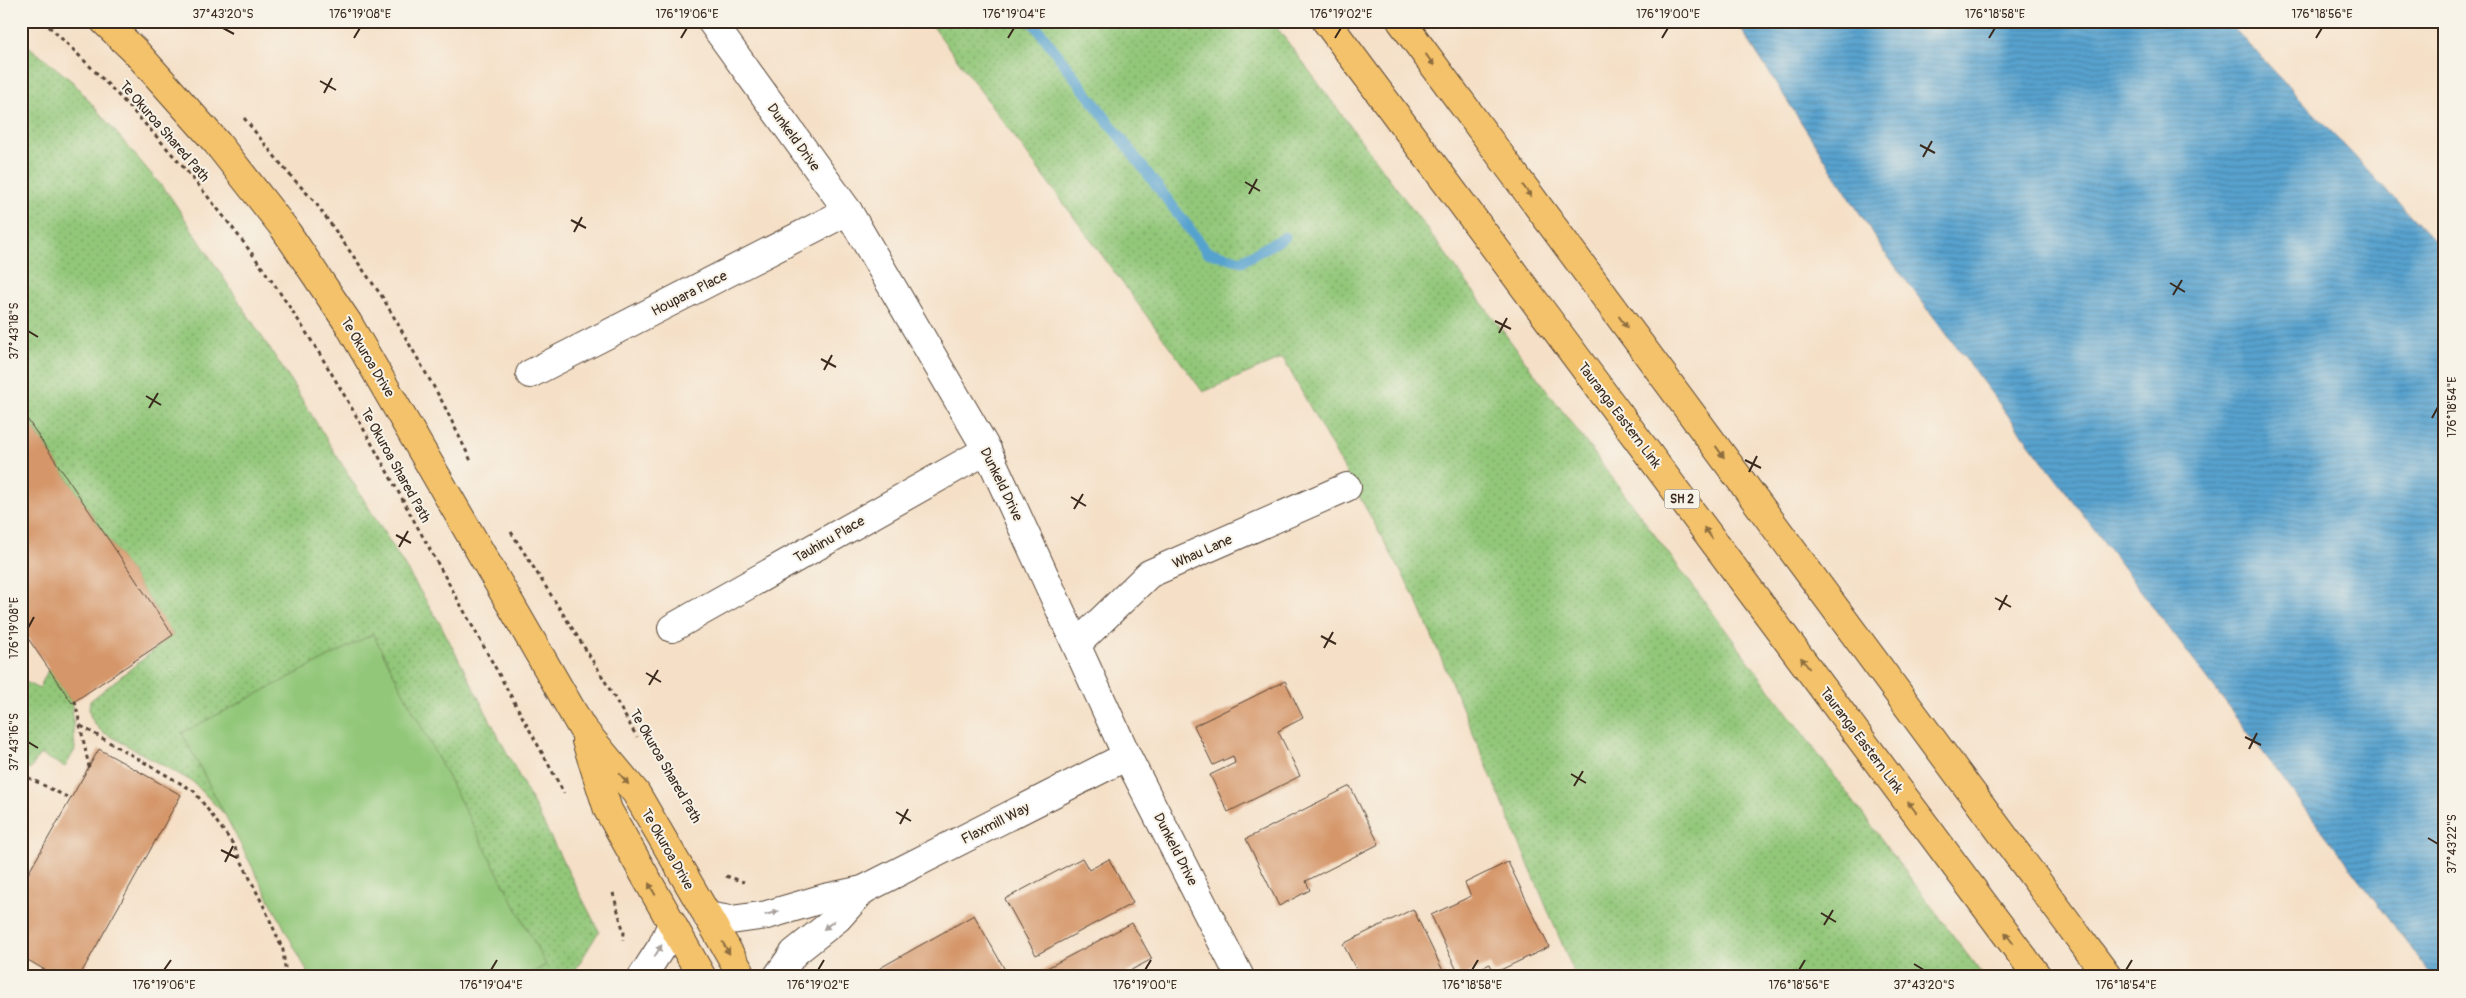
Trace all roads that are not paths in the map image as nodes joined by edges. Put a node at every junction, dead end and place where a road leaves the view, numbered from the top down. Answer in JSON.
{"nodes":[{"id":1,"x":104,"y":21,"type":"edge"},
{"id":2,"x":711,"y":21,"type":"edge"},
{"id":3,"x":1326,"y":21,"type":"edge"},
{"id":4,"x":1401,"y":21,"type":"edge"},
{"id":5,"x":848,"y":211,"type":"junction"},
{"id":6,"x":530,"y":374,"type":"dead end"},
{"id":7,"x":987,"y":450,"type":"junction"},
{"id":8,"x":1347,"y":487,"type":"dead end"},
{"id":9,"x":672,"y":628,"type":"dead end"},
{"id":10,"x":1077,"y":644,"type":"junction"},
{"id":11,"x":582,"y":728,"type":"junction"},
{"id":12,"x":1127,"y":756,"type":"junction"},
{"id":13,"x":863,"y":890,"type":"junction"},
{"id":14,"x":707,"y":916,"type":"junction"},
{"id":15,"x":672,"y":924,"type":"junction"},
{"id":16,"x":642,"y":977,"type":"edge"},
{"id":17,"x":702,"y":977,"type":"edge"},
{"id":18,"x":743,"y":977,"type":"edge"},
{"id":19,"x":777,"y":977,"type":"edge"},
{"id":20,"x":1240,"y":977,"type":"edge"},
{"id":21,"x":2038,"y":977,"type":"edge"},
{"id":22,"x":2108,"y":977,"type":"edge"}],
"edges":[{"from":1,"to":11,"type":"main road","name":"Te Okuroa Drive"},
{"from":2,"to":5,"type":"street","name":"Dunkeld Drive"},
{"from":21,"to":3,"type":"main road","name":"Tauranga Eastern Link","number":"SH 2","one_way":true},
{"from":4,"to":22,"type":"main road","one_way":true},
{"from":5,"to":6,"type":"street","name":"Houpara Place"},
{"from":5,"to":7,"type":"street","name":"Dunkeld Drive"},
{"from":7,"to":9,"type":"street","name":"Tauhinu Place"},
{"from":7,"to":10,"type":"street","name":"Dunkeld Drive"},
{"from":8,"to":10,"type":"street","name":"Whau Lane"},
{"from":10,"to":12,"type":"street","name":"Dunkeld Drive"},
{"from":11,"to":14,"type":"main road","name":"Te Okuroa Drive","one_way":true},
{"from":15,"to":11,"type":"main road","name":"Te Okuroa Drive","one_way":true},
{"from":12,"to":13,"type":"street","name":"Flaxmill Way"},
{"from":12,"to":20,"type":"street","name":"Dunkeld Drive"},
{"from":14,"to":13,"type":"street","name":"Flaxmill Way","one_way":true},
{"from":13,"to":19,"type":"street","name":"Flaxmill Way","one_way":true},
{"from":14,"to":18,"type":"main road","name":"Te Okuroa Drive","one_way":true},
{"from":16,"to":15,"type":"street","one_way":true},
{"from":15,"to":17,"type":"main road","name":"Te Okuroa Drive"}]}
